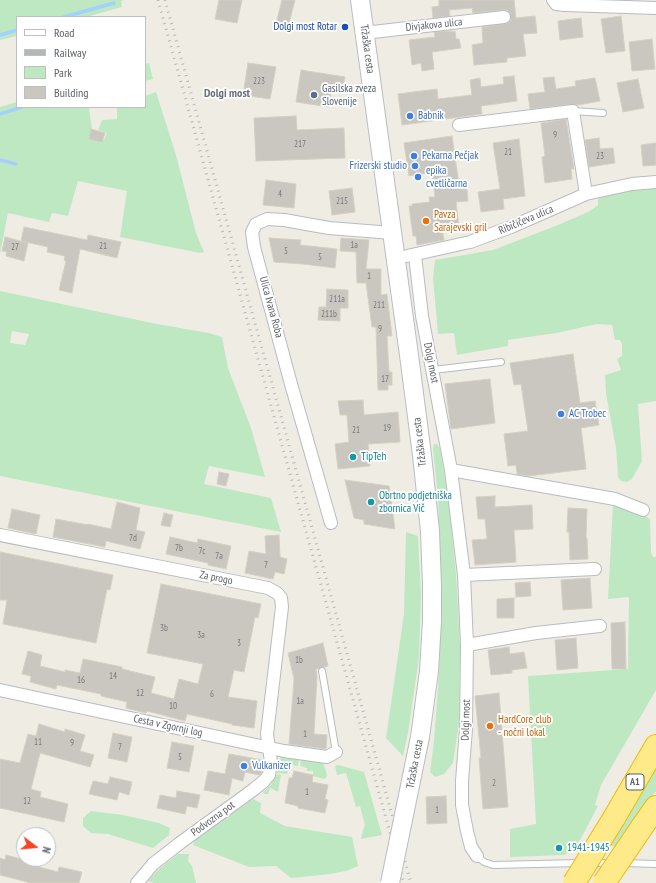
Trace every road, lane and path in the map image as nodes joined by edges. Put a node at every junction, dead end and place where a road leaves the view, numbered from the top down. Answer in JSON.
{"nodes":[{"id":1,"x":360,"y":0,"type":"edge"},
{"id":2,"x":553,"y":0,"type":"edge"},
{"id":3,"x":656,"y":8,"type":"edge"},
{"id":4,"x":504,"y":17,"type":"dead end"},
{"id":5,"x":364,"y":33,"type":"junction"},
{"id":6,"x":573,"y":112,"type":"junction"},
{"id":7,"x":603,"y":113,"type":"dead end"},
{"id":8,"x":460,"y":125,"type":"dead end"},
{"id":9,"x":656,"y":182,"type":"edge"},
{"id":10,"x":586,"y":194,"type":"junction"},
{"id":11,"x":392,"y":234,"type":"junction"},
{"id":12,"x":415,"y":255,"type":"junction"},
{"id":13,"x":395,"y":257,"type":"junction"},
{"id":14,"x":501,"y":362,"type":"dead end"},
{"id":15,"x":432,"y":370,"type":"junction"},
{"id":16,"x":451,"y":470,"type":"junction"},
{"id":17,"x":643,"y":510,"type":"dead end"},
{"id":18,"x":331,"y":522,"type":"dead end"},
{"id":19,"x":0,"y":535,"type":"edge"},
{"id":20,"x":595,"y":569,"type":"dead end"},
{"id":21,"x":464,"y":575,"type":"junction"},
{"id":22,"x":600,"y":626,"type":"dead end"},
{"id":23,"x":467,"y":645,"type":"junction"},
{"id":24,"x":322,"y":671,"type":"dead end"},
{"id":25,"x":0,"y":690,"type":"edge"},
{"id":26,"x":656,"y":746,"type":"edge"},
{"id":27,"x":269,"y":747,"type":"junction"},
{"id":28,"x":336,"y":752,"type":"joint"},
{"id":29,"x":650,"y":816,"type":"edge"},
{"id":30,"x":477,"y":856,"type":"joint"},
{"id":31,"x":656,"y":864,"type":"edge"},
{"id":32,"x":137,"y":883,"type":"edge"},
{"id":33,"x":390,"y":883,"type":"edge"},
{"id":34,"x":574,"y":883,"type":"edge"},
{"id":35,"x":604,"y":883,"type":"edge"}],
"edges":[{"from":1,"to":5,"type":"main road","name":"Tržaška cesta"},
{"from":2,"to":3,"type":"street"},
{"from":4,"to":5,"type":"street","name":"Divjakova ulica"},
{"from":5,"to":11,"type":"main road","name":"Tržaška cesta"},
{"from":6,"to":7,"type":"lane"},
{"from":6,"to":8,"type":"street"},
{"from":6,"to":10,"type":"street"},
{"from":9,"to":10,"type":"street","name":"Ribičičeva ulica"},
{"from":10,"to":12,"type":"street","name":"Ribičičeva ulica"},
{"from":11,"to":13,"type":"main road","name":"Tržaška cesta"},
{"from":11,"to":18,"type":"street","name":"Ulica Ivana Roba"},
{"from":12,"to":13,"type":"street","name":"Ribičičeva ulica"},
{"from":12,"to":15,"type":"street","name":"Dolgi most"},
{"from":13,"to":33,"type":"main road","name":"Tržaška cesta","bridge":true},
{"from":14,"to":15,"type":"lane"},
{"from":15,"to":16,"type":"street","name":"Dolgi most"},
{"from":16,"to":17,"type":"street"},
{"from":16,"to":21,"type":"street","name":"Dolgi most"},
{"from":19,"to":27,"type":"street","name":"Za progo"},
{"from":20,"to":21,"type":"street"},
{"from":21,"to":23,"type":"street","name":"Dolgi most"},
{"from":22,"to":23,"type":"street"},
{"from":23,"to":30,"type":"street","name":"Dolgi most"},
{"from":24,"to":28,"type":"lane"},
{"from":25,"to":27,"type":"street","name":"Cesta v Zgornji log"},
{"from":26,"to":34,"type":"highway","number":"A1","bridge":true},
{"from":27,"to":28,"type":"street","name":"Cesta v Zgornji log"},
{"from":27,"to":32,"type":"street","name":"Podvozna pot"},
{"from":29,"to":35,"type":"highway","bridge":true},
{"from":30,"to":31,"type":"lane","name":"Dolgi most"}]}
